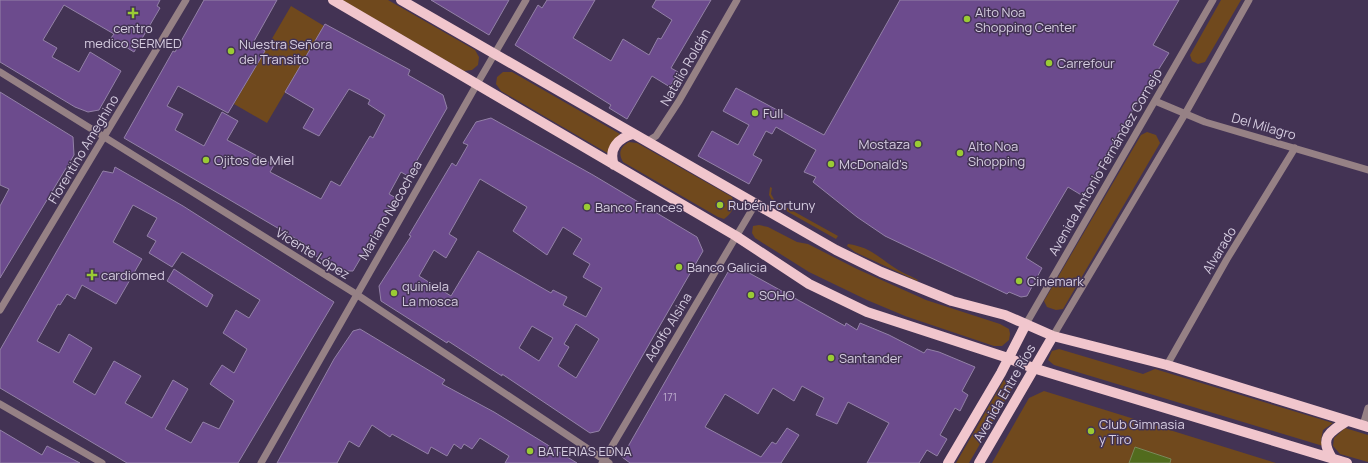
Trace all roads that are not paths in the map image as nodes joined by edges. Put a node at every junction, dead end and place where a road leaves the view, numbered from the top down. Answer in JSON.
{"nodes":[{"id":1,"x":186,"y":0,"type":"edge"},
{"id":2,"x":333,"y":0,"type":"edge"},
{"id":3,"x":401,"y":0,"type":"edge"},
{"id":4,"x":526,"y":0,"type":"edge"},
{"id":5,"x":737,"y":0,"type":"edge"},
{"id":6,"x":1213,"y":0,"type":"edge"},
{"id":7,"x":1249,"y":0,"type":"edge"},
{"id":8,"x":494,"y":54,"type":"junction"},
{"id":9,"x":0,"y":72,"type":"edge"},
{"id":10,"x":477,"y":84,"type":"junction"},
{"id":11,"x":1155,"y":101,"type":"junction"},
{"id":12,"x":1185,"y":114,"type":"junction"},
{"id":13,"x":633,"y":134,"type":"junction"},
{"id":14,"x":105,"y":137,"type":"junction"},
{"id":15,"x":648,"y":141,"type":"junction"},
{"id":16,"x":1294,"y":148,"type":"junction"},
{"id":17,"x":614,"y":165,"type":"junction"},
{"id":18,"x":1368,"y":170,"type":"edge"},
{"id":19,"x":756,"y":203,"type":"junction"},
{"id":20,"x":736,"y":236,"type":"junction"},
{"id":21,"x":356,"y":294,"type":"junction"},
{"id":22,"x":0,"y":310,"type":"edge"},
{"id":23,"x":1026,"y":324,"type":"junction"},
{"id":24,"x":1052,"y":336,"type":"junction"},
{"id":25,"x":1008,"y":358,"type":"junction"},
{"id":26,"x":1167,"y":365,"type":"junction"},
{"id":27,"x":1033,"y":368,"type":"junction"},
{"id":28,"x":0,"y":404,"type":"edge"},
{"id":29,"x":1368,"y":408,"type":"edge"},
{"id":30,"x":1347,"y":421,"type":"junction"},
{"id":31,"x":1365,"y":426,"type":"edge"},
{"id":32,"x":1332,"y":458,"type":"junction"},
{"id":33,"x":605,"y":462,"type":"edge"},
{"id":34,"x":102,"y":463,"type":"edge"},
{"id":35,"x":261,"y":463,"type":"edge"},
{"id":36,"x":948,"y":463,"type":"edge"},
{"id":37,"x":979,"y":463,"type":"edge"},
{"id":38,"x":1347,"y":463,"type":"edge"}],
"edges":[{"from":1,"to":14,"type":"street","name":"Florentino Ameghino"},
{"from":2,"to":10,"type":"main road"},
{"from":3,"to":8,"type":"main road"},
{"from":4,"to":8,"type":"street","name":"Mariano Necochea"},
{"from":5,"to":15,"type":"street","name":"Natalio Roldán"},
{"from":6,"to":11,"type":"street","name":"Avenida Antonio Fernández Cornejo"},
{"from":7,"to":12,"type":"street"},
{"from":8,"to":10,"type":"street","name":"Mariano Necochea"},
{"from":8,"to":13,"type":"main road"},
{"from":9,"to":14,"type":"street","name":"Vicente López"},
{"from":10,"to":17,"type":"main road"},
{"from":10,"to":21,"type":"street","name":"Mariano Necochea"},
{"from":11,"to":12,"type":"street","name":"Del Milagro"},
{"from":11,"to":23,"type":"street","name":"Avenida Antonio Fernández Cornejo"},
{"from":12,"to":16,"type":"street","name":"Del Milagro"},
{"from":12,"to":24,"type":"street"},
{"from":13,"to":15,"type":"main road"},
{"from":13,"to":17,"type":"main road"},
{"from":14,"to":21,"type":"street","name":"Vicente López"},
{"from":14,"to":22,"type":"street","name":"Florentino Ameghino"},
{"from":15,"to":19,"type":"main road"},
{"from":16,"to":18,"type":"street","name":"Del Milagro"},
{"from":16,"to":26,"type":"street","name":"Alvarado"},
{"from":17,"to":20,"type":"main road"},
{"from":19,"to":20,"type":"street","name":"Adolfo Alsina"},
{"from":19,"to":23,"type":"main road"},
{"from":20,"to":25,"type":"main road"},
{"from":20,"to":33,"type":"street","name":"Adolfo Alsina"},
{"from":21,"to":33,"type":"street","name":"Vicente López"},
{"from":21,"to":35,"type":"street","name":"Mariano Necochea"},
{"from":23,"to":24,"type":"main road"},
{"from":23,"to":25,"type":"main road","name":"Avenida Antonio Fernández Cornejo"},
{"from":24,"to":26,"type":"main road"},
{"from":24,"to":27,"type":"main road","name":"Avenida Entre Ríos"},
{"from":25,"to":27,"type":"main road"},
{"from":25,"to":36,"type":"main road","name":"Avenida Entre Ríos"},
{"from":26,"to":30,"type":"main road"},
{"from":27,"to":32,"type":"main road"},
{"from":27,"to":37,"type":"main road","name":"Avenida Entre Ríos"},
{"from":28,"to":34,"type":"street"},
{"from":29,"to":31,"type":"street"},
{"from":30,"to":31,"type":"main road"},
{"from":30,"to":32,"type":"main road"},
{"from":32,"to":38,"type":"main road"}]}
